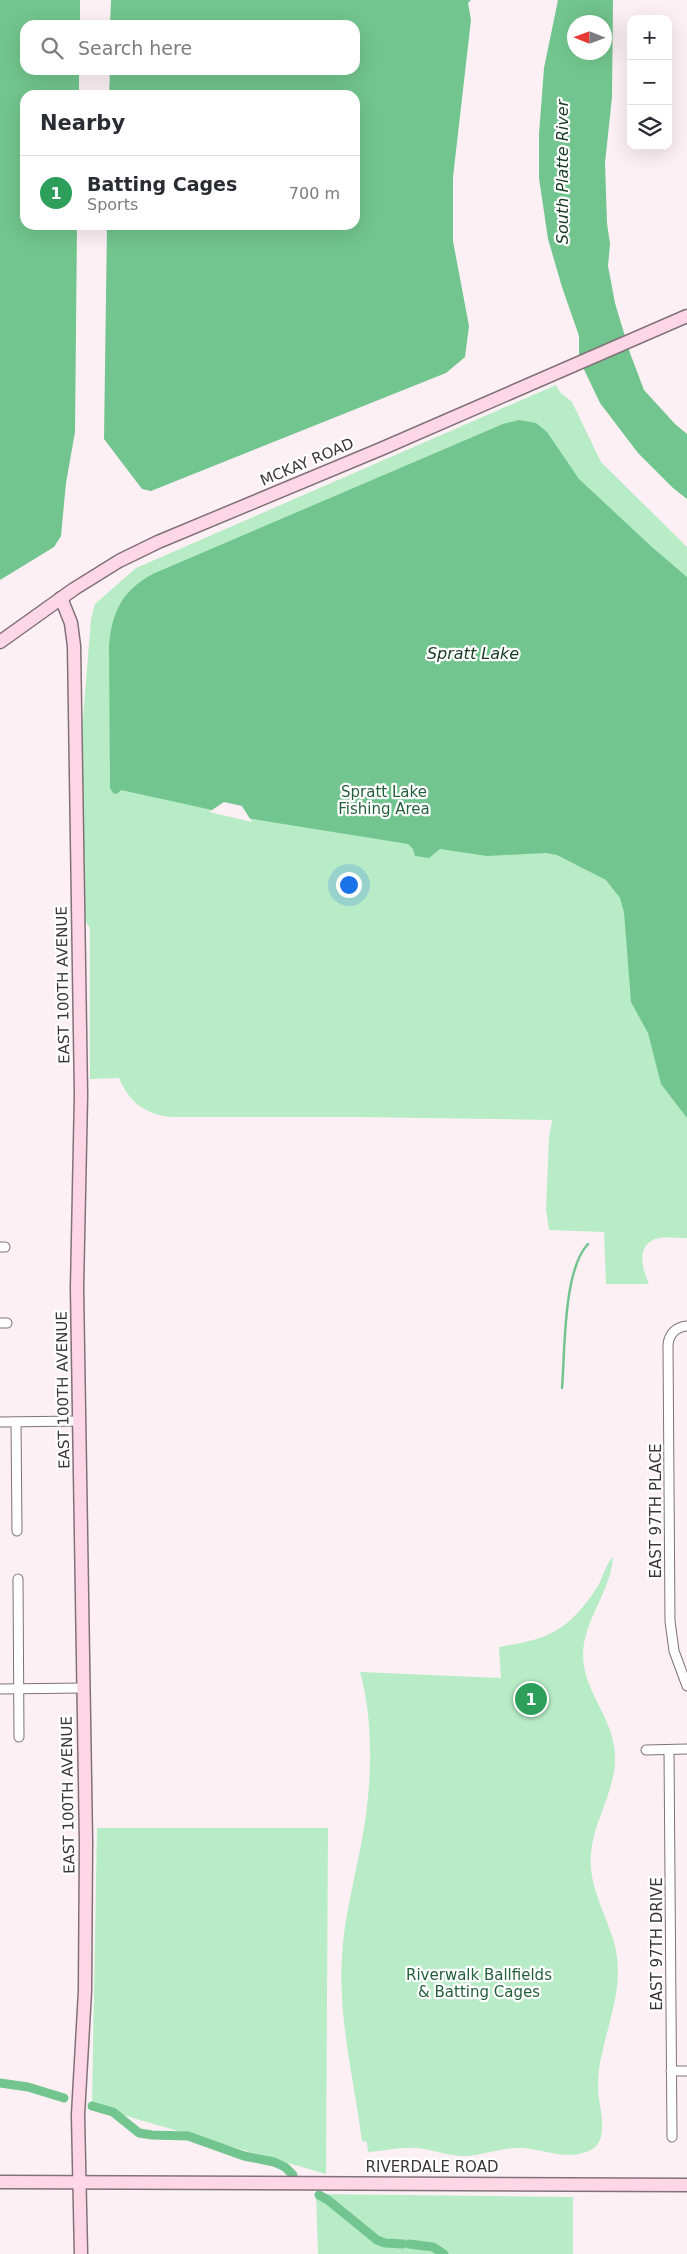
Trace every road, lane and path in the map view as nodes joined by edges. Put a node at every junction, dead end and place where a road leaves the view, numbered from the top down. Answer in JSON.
{"nodes":[{"id":1,"x":687,"y":316,"type":"edge"},
{"id":2,"x":61,"y":598,"type":"junction"},
{"id":3,"x":0,"y":642,"type":"edge"},
{"id":4,"x":687,"y":1326,"type":"edge"},
{"id":5,"x":0,"y":1422,"type":"edge"},
{"id":6,"x":16,"y":1422,"type":"junction"},
{"id":7,"x":80,"y":1422,"type":"junction"},
{"id":8,"x":17,"y":1531,"type":"dead end"},
{"id":9,"x":18,"y":1579,"type":"dead end"},
{"id":10,"x":687,"y":1660,"type":"edge"},
{"id":11,"x":678,"y":1664,"type":"junction"},
{"id":12,"x":687,"y":1686,"type":"edge"},
{"id":13,"x":19,"y":1688,"type":"junction"},
{"id":14,"x":83,"y":1688,"type":"junction"},
{"id":15,"x":0,"y":1689,"type":"edge"},
{"id":16,"x":19,"y":1737,"type":"dead end"},
{"id":17,"x":687,"y":1749,"type":"edge"},
{"id":18,"x":646,"y":1750,"type":"dead end"},
{"id":19,"x":669,"y":1750,"type":"junction"},
{"id":20,"x":671,"y":2071,"type":"junction"},
{"id":21,"x":687,"y":2071,"type":"edge"},
{"id":22,"x":672,"y":2137,"type":"dead end"},
{"id":23,"x":0,"y":2182,"type":"edge"},
{"id":24,"x":79,"y":2183,"type":"junction"},
{"id":25,"x":687,"y":2186,"type":"edge"},
{"id":26,"x":80,"y":2254,"type":"edge"}],
"edges":[{"from":1,"to":2,"type":"street","name":"MCKAY ROAD"},
{"from":2,"to":3,"type":"street","name":"MCKAY ROAD"},
{"from":2,"to":7,"type":"street","name":"EAST 100TH AVENUE"},
{"from":4,"to":11,"type":"street","name":"EAST 97TH PLACE"},
{"from":5,"to":6,"type":"street"},
{"from":6,"to":7,"type":"street"},
{"from":6,"to":8,"type":"street"},
{"from":7,"to":14,"type":"street","name":"EAST 100TH AVENUE"},
{"from":9,"to":13,"type":"street"},
{"from":10,"to":11,"type":"street"},
{"from":11,"to":12,"type":"street","name":"EAST 97TH PLACE"},
{"from":13,"to":14,"type":"street"},
{"from":13,"to":15,"type":"street"},
{"from":13,"to":16,"type":"street"},
{"from":14,"to":24,"type":"street","name":"EAST 100TH AVENUE"},
{"from":17,"to":19,"type":"street"},
{"from":18,"to":19,"type":"street"},
{"from":19,"to":20,"type":"street","name":"EAST 97TH DRIVE"},
{"from":20,"to":21,"type":"street"},
{"from":20,"to":22,"type":"street","name":"EAST 97TH DRIVE"},
{"from":23,"to":24,"type":"street"},
{"from":24,"to":25,"type":"street","name":"RIVERDALE ROAD"},
{"from":24,"to":26,"type":"street","name":"EAST 100TH AVENUE"}]}
